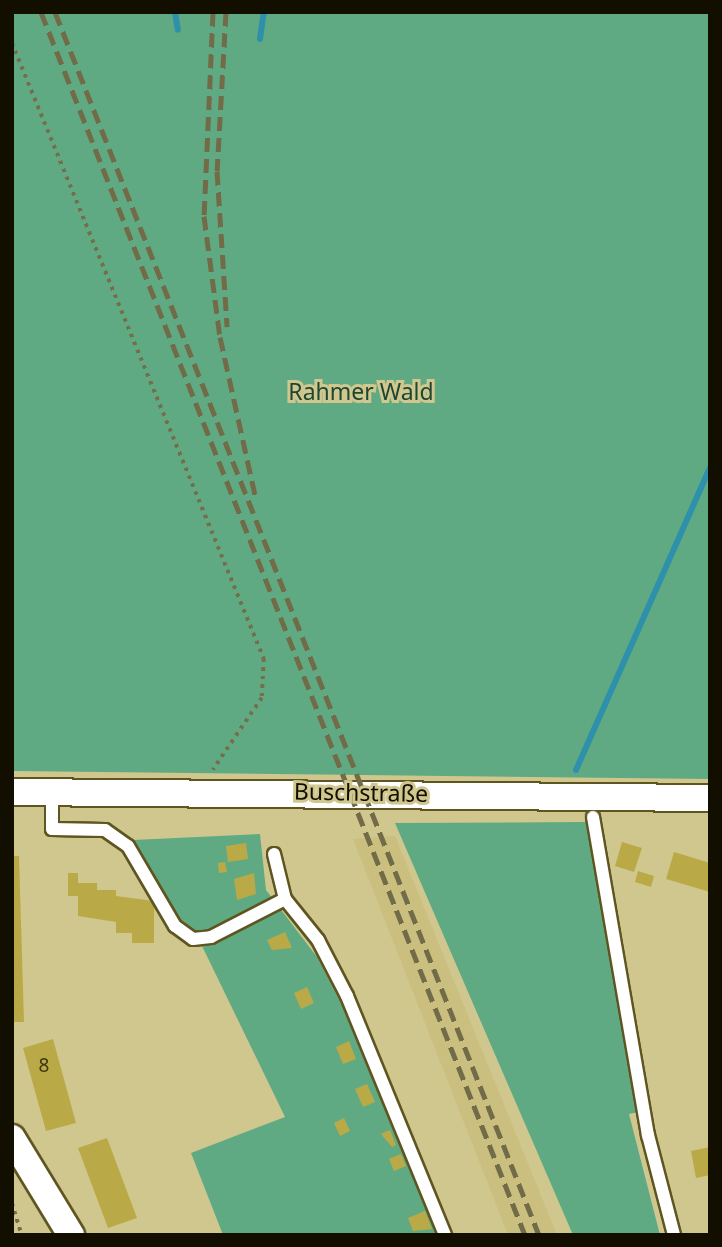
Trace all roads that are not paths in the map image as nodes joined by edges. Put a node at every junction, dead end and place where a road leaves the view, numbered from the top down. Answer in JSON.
{"nodes":[{"id":1,"x":12,"y":792,"type":"edge"},
{"id":2,"x":52,"y":792,"type":"junction"},
{"id":3,"x":710,"y":798,"type":"edge"},
{"id":4,"x":593,"y":817,"type":"dead end"},
{"id":5,"x":275,"y":854,"type":"dead end"},
{"id":6,"x":285,"y":899,"type":"junction"},
{"id":7,"x":12,"y":1138,"type":"edge"},
{"id":8,"x":71,"y":1235,"type":"edge"},
{"id":9,"x":445,"y":1235,"type":"edge"},
{"id":10,"x":674,"y":1235,"type":"edge"}],
"edges":[{"from":1,"to":2,"type":"street","name":"Buschstraße"},
{"from":2,"to":3,"type":"street","name":"Buschstraße"},
{"from":2,"to":6,"type":"lane"},
{"from":4,"to":10,"type":"lane"},
{"from":5,"to":6,"type":"lane"},
{"from":6,"to":9,"type":"lane"},
{"from":7,"to":8,"type":"street"}]}
